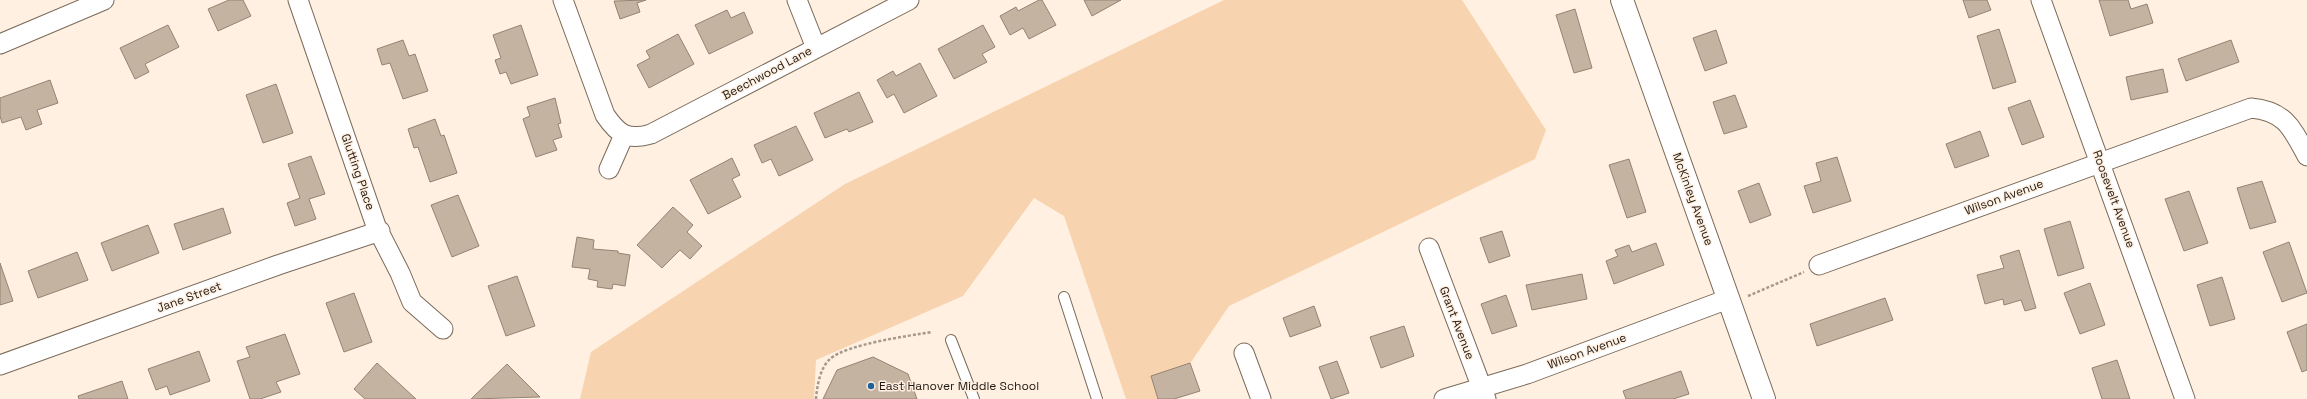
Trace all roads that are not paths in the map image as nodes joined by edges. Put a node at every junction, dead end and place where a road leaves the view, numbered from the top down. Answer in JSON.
{"nodes":[{"id":1,"x":104,"y":0,"type":"edge"},
{"id":2,"x":298,"y":0,"type":"edge"},
{"id":3,"x":563,"y":0,"type":"edge"},
{"id":4,"x":798,"y":0,"type":"edge"},
{"id":5,"x":909,"y":0,"type":"edge"},
{"id":6,"x":1622,"y":0,"type":"edge"},
{"id":7,"x":2041,"y":0,"type":"edge"},
{"id":8,"x":0,"y":44,"type":"edge"},
{"id":9,"x":816,"y":48,"type":"junction"},
{"id":10,"x":624,"y":135,"type":"junction"},
{"id":11,"x":2307,"y":156,"type":"edge"},
{"id":12,"x":2100,"y":162,"type":"junction"},
{"id":13,"x":609,"y":169,"type":"dead end"},
{"id":14,"x":380,"y":231,"type":"junction"},
{"id":15,"x":1429,"y":248,"type":"dead end"},
{"id":16,"x":1819,"y":265,"type":"road end"},
{"id":17,"x":1064,"y":297,"type":"dead end"},
{"id":18,"x":1735,"y":299,"type":"junction"},
{"id":19,"x":443,"y":329,"type":"dead end"},
{"id":20,"x":951,"y":340,"type":"dead end"},
{"id":21,"x":1244,"y":353,"type":"dead end"},
{"id":22,"x":0,"y":365,"type":"edge"},
{"id":23,"x":1484,"y":393,"type":"edge"},
{"id":24,"x":974,"y":399,"type":"edge"},
{"id":25,"x":1097,"y":399,"type":"edge"},
{"id":26,"x":1261,"y":399,"type":"edge"},
{"id":27,"x":1444,"y":399,"type":"edge"},
{"id":28,"x":1764,"y":399,"type":"edge"},
{"id":29,"x":2185,"y":399,"type":"edge"}],
"edges":[{"from":1,"to":8,"type":"street"},
{"from":2,"to":14,"type":"street","name":"Glutting Place"},
{"from":3,"to":10,"type":"street"},
{"from":4,"to":9,"type":"street"},
{"from":5,"to":9,"type":"street","name":"Beechwood Lane"},
{"from":6,"to":18,"type":"street","name":"McKinley Avenue"},
{"from":7,"to":12,"type":"street","name":"Roosevelt Avenue"},
{"from":9,"to":10,"type":"street","name":"Beechwood Lane"},
{"from":10,"to":13,"type":"street"},
{"from":11,"to":12,"type":"street","name":"Wilson Avenue"},
{"from":12,"to":16,"type":"street","name":"Wilson Avenue"},
{"from":12,"to":29,"type":"street","name":"Roosevelt Avenue"},
{"from":14,"to":19,"type":"street","name":"Glutting Place"},
{"from":14,"to":22,"type":"street","name":"Jane Street"},
{"from":15,"to":23,"type":"street","name":"Grant Avenue"},
{"from":17,"to":25,"type":"lane"},
{"from":18,"to":23,"type":"street","name":"Wilson Avenue"},
{"from":18,"to":28,"type":"street","name":"McKinley Avenue"},
{"from":20,"to":24,"type":"lane"},
{"from":21,"to":26,"type":"street"},
{"from":23,"to":27,"type":"street","name":"Wilson Avenue"}]}
